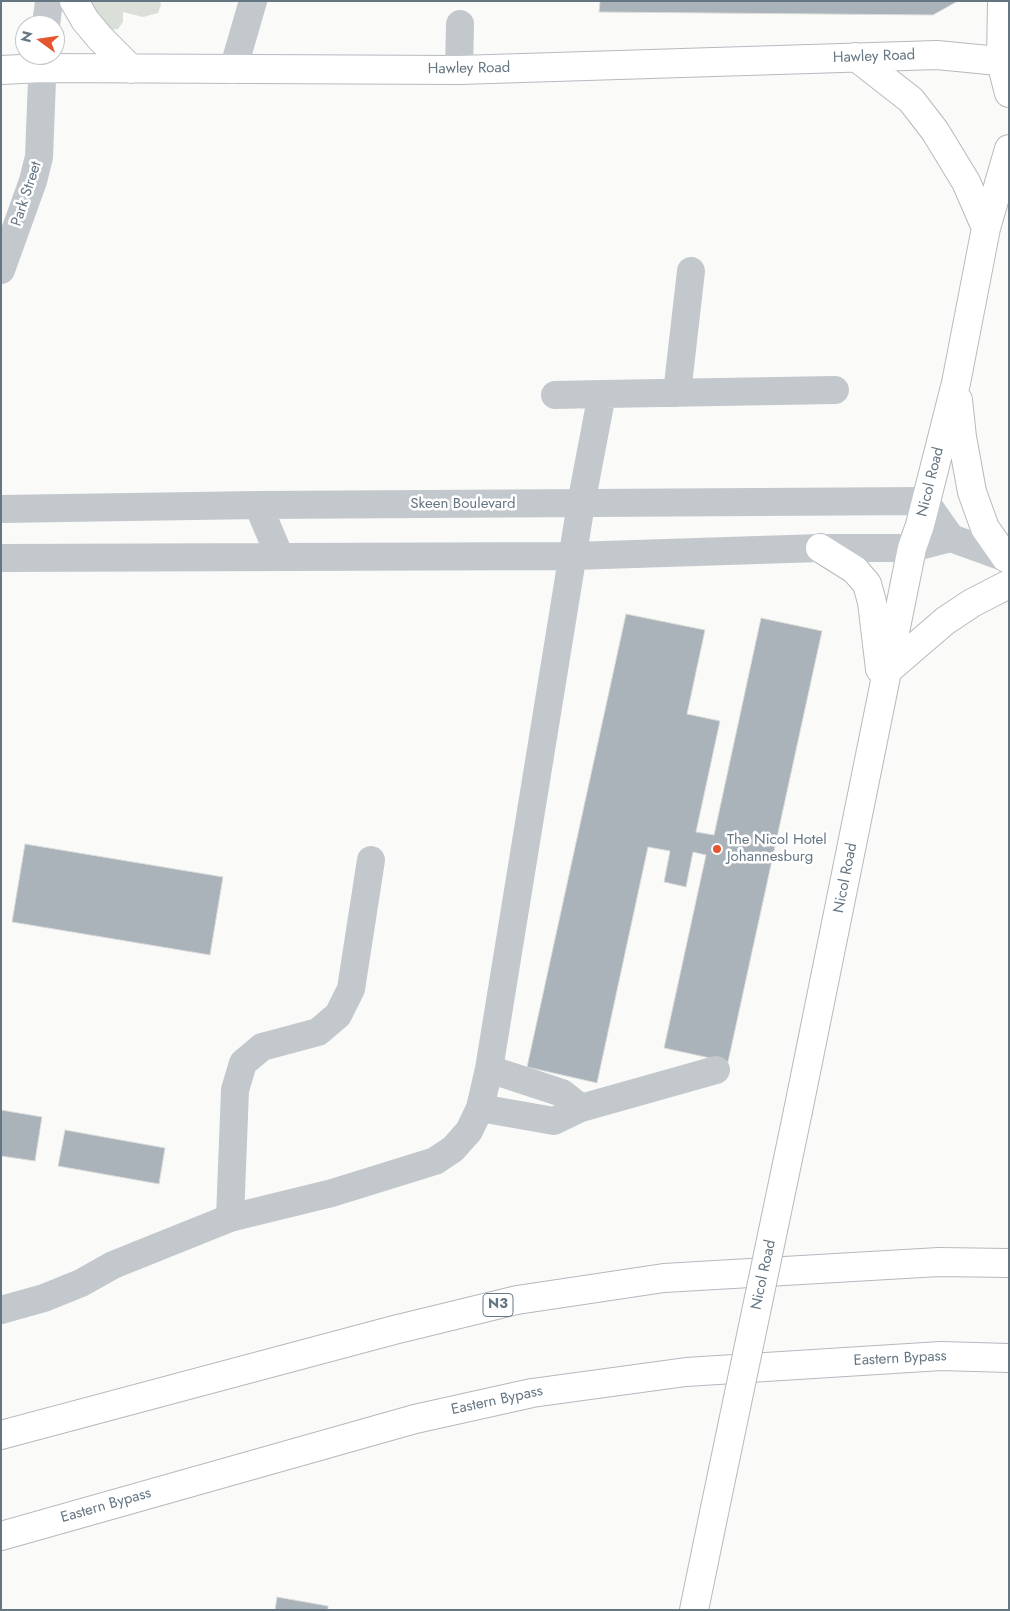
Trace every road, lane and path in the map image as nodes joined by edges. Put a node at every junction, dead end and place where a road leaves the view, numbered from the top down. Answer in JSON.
{"nodes":[{"id":1,"x":49,"y":1,"type":"edge"},
{"id":2,"x":74,"y":1,"type":"edge"},
{"id":3,"x":253,"y":1,"type":"edge"},
{"id":4,"x":1002,"y":1,"type":"edge"},
{"id":5,"x":47,"y":15,"type":"edge"},
{"id":6,"x":460,"y":24,"type":"dead end"},
{"id":7,"x":1005,"y":33,"type":"edge"},
{"id":8,"x":937,"y":55,"type":"junction"},
{"id":9,"x":856,"y":57,"type":"junction"},
{"id":10,"x":1005,"y":62,"type":"edge"},
{"id":11,"x":65,"y":64,"type":"edge"},
{"id":12,"x":27,"y":65,"type":"edge"},
{"id":13,"x":43,"y":65,"type":"edge"},
{"id":14,"x":131,"y":69,"type":"junction"},
{"id":15,"x":1,"y":70,"type":"edge"},
{"id":16,"x":233,"y":70,"type":"junction"},
{"id":17,"x":460,"y":70,"type":"junction"},
{"id":18,"x":1009,"y":93,"type":"edge"},
{"id":19,"x":1009,"y":149,"type":"edge"},
{"id":20,"x":986,"y":228,"type":"junction"},
{"id":21,"x":1,"y":270,"type":"edge"},
{"id":22,"x":691,"y":272,"type":"dead end"},
{"id":23,"x":956,"y":383,"type":"junction"},
{"id":24,"x":835,"y":390,"type":"dead end"},
{"id":25,"x":677,"y":393,"type":"junction"},
{"id":26,"x":556,"y":394,"type":"dead end"},
{"id":27,"x":602,"y":394,"type":"junction"},
{"id":28,"x":925,"y":501,"type":"junction"},
{"id":29,"x":581,"y":504,"type":"junction"},
{"id":30,"x":258,"y":505,"type":"junction"},
{"id":31,"x":1,"y":509,"type":"edge"},
{"id":32,"x":952,"y":538,"type":"junction"},
{"id":33,"x":820,"y":548,"type":"junction"},
{"id":34,"x":912,"y":548,"type":"junction"},
{"id":35,"x":573,"y":556,"type":"junction"},
{"id":36,"x":280,"y":557,"type":"junction"},
{"id":37,"x":1,"y":558,"type":"edge"},
{"id":38,"x":1008,"y":567,"type":"edge"},
{"id":39,"x":885,"y":681,"type":"junction"},
{"id":40,"x":372,"y":860,"type":"dead end"},
{"id":41,"x":489,"y":1069,"type":"junction"},
{"id":42,"x":716,"y":1070,"type":"dead end"},
{"id":43,"x":480,"y":1108,"type":"junction"},
{"id":44,"x":581,"y":1108,"type":"junction"},
{"id":45,"x":230,"y":1218,"type":"junction"},
{"id":46,"x":1009,"y":1263,"type":"edge"},
{"id":47,"x":1,"y":1310,"type":"edge"},
{"id":48,"x":1009,"y":1358,"type":"edge"},
{"id":49,"x":1,"y":1435,"type":"edge"},
{"id":50,"x":1,"y":1536,"type":"edge"},
{"id":51,"x":694,"y":1610,"type":"edge"}],
"edges":[{"from":1,"to":5,"type":"street"},
{"from":2,"to":14,"type":"main road"},
{"from":3,"to":16,"type":"street"},
{"from":4,"to":7,"type":"main road"},
{"from":6,"to":17,"type":"street"},
{"from":7,"to":8,"type":"main road","name":"Hawley Road"},
{"from":7,"to":10,"type":"main road"},
{"from":8,"to":9,"type":"main road","name":"Hawley Road"},
{"from":8,"to":10,"type":"main road","name":"Hawley Road"},
{"from":9,"to":17,"type":"main road","name":"Hawley Road"},
{"from":9,"to":20,"type":"main road"},
{"from":10,"to":18,"type":"main road"},
{"from":11,"to":14,"type":"main road","name":"Hawley Road"},
{"from":12,"to":15,"type":"main road","name":"Hawley Road"},
{"from":13,"to":21,"type":"street","name":"Park Street"},
{"from":14,"to":16,"type":"main road","name":"Hawley Road"},
{"from":16,"to":17,"type":"main road","name":"Hawley Road"},
{"from":19,"to":20,"type":"main road","name":"Nicol Road"},
{"from":20,"to":23,"type":"main road","name":"Nicol Road"},
{"from":22,"to":25,"type":"street"},
{"from":23,"to":28,"type":"main road","name":"Nicol Road"},
{"from":23,"to":38,"type":"main road"},
{"from":24,"to":25,"type":"street"},
{"from":25,"to":27,"type":"street"},
{"from":26,"to":27,"type":"street"},
{"from":27,"to":29,"type":"street"},
{"from":28,"to":29,"type":"street","name":"Skeen Boulevard"},
{"from":28,"to":32,"type":"street"},
{"from":28,"to":34,"type":"main road","name":"Nicol Road"},
{"from":29,"to":30,"type":"street","name":"Skeen Boulevard"},
{"from":29,"to":35,"type":"street"},
{"from":30,"to":31,"type":"street","name":"Skeen Boulevard"},
{"from":30,"to":36,"type":"street"},
{"from":32,"to":34,"type":"street"},
{"from":32,"to":38,"type":"street"},
{"from":33,"to":34,"type":"street"},
{"from":33,"to":35,"type":"street"},
{"from":33,"to":39,"type":"main road"},
{"from":34,"to":39,"type":"main road","name":"Nicol Road"},
{"from":35,"to":36,"type":"street"},
{"from":35,"to":41,"type":"street"},
{"from":36,"to":37,"type":"street"},
{"from":38,"to":39,"type":"main road"},
{"from":39,"to":51,"type":"main road","name":"Nicol Road","bridge":true},
{"from":40,"to":45,"type":"street"},
{"from":41,"to":43,"type":"street"},
{"from":41,"to":44,"type":"street"},
{"from":42,"to":44,"type":"street"},
{"from":43,"to":44,"type":"street"},
{"from":43,"to":45,"type":"street"},
{"from":45,"to":47,"type":"street"},
{"from":46,"to":49,"type":"main road","number":"N3"},
{"from":48,"to":50,"type":"main road","name":"Eastern Bypass"}]}
